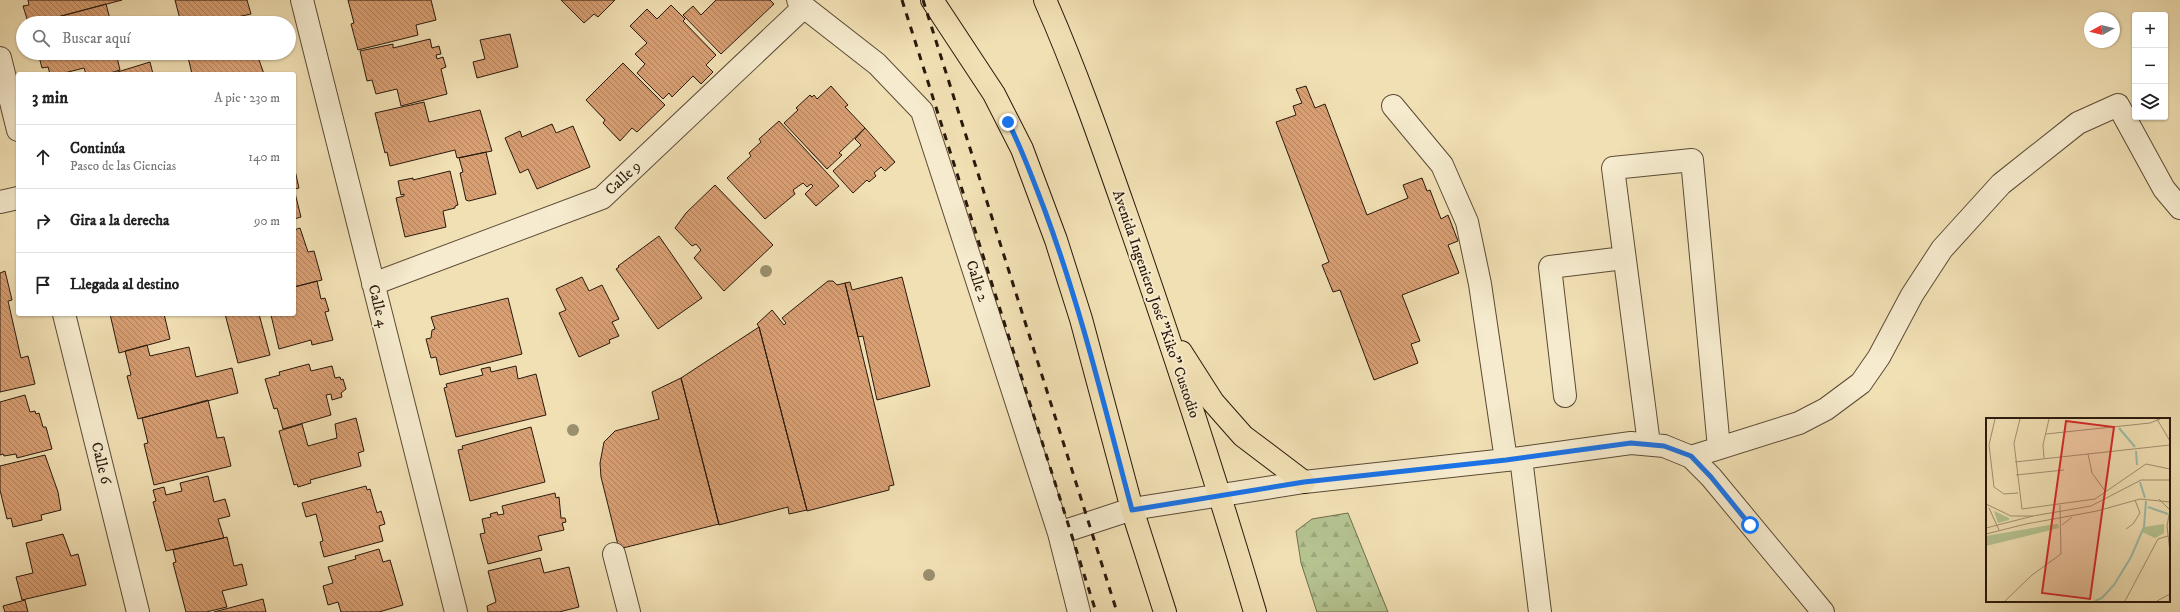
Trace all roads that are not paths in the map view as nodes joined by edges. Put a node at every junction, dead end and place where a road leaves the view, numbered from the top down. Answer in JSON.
{"nodes":[{"id":1,"x":302,"y":0,"type":"edge"},
{"id":2,"x":932,"y":0,"type":"edge"},
{"id":3,"x":1045,"y":0,"type":"edge"},
{"id":4,"x":801,"y":4,"type":"edge"},
{"id":5,"x":0,"y":58,"type":"edge"},
{"id":6,"x":1393,"y":106,"type":"dead end"},
{"id":7,"x":16,"y":122,"type":"edge"},
{"id":8,"x":16,"y":198,"type":"edge"},
{"id":9,"x":0,"y":202,"type":"edge"},
{"id":10,"x":2180,"y":208,"type":"edge"},
{"id":11,"x":1624,"y":258,"type":"junction"},
{"id":12,"x":373,"y":284,"type":"junction"},
{"id":13,"x":64,"y":316,"type":"edge"},
{"id":14,"x":1164,"y":326,"type":"junction"},
{"id":15,"x":1565,"y":396,"type":"dead end"},
{"id":16,"x":1649,"y":444,"type":"junction"},
{"id":17,"x":1719,"y":448,"type":"junction"},
{"id":18,"x":1691,"y":456,"type":"junction"},
{"id":19,"x":1513,"y":459,"type":"junction"},
{"id":20,"x":1304,"y":482,"type":"junction"},
{"id":21,"x":1220,"y":495,"type":"junction"},
{"id":22,"x":1132,"y":510,"type":"junction"},
{"id":23,"x":1059,"y":533,"type":"junction"},
{"id":24,"x":614,"y":554,"type":"dead end"},
{"id":25,"x":138,"y":612,"type":"edge"},
{"id":26,"x":456,"y":612,"type":"edge"},
{"id":27,"x":629,"y":612,"type":"edge"},
{"id":28,"x":1079,"y":612,"type":"edge"},
{"id":29,"x":1165,"y":612,"type":"edge"},
{"id":30,"x":1255,"y":612,"type":"edge"},
{"id":31,"x":1540,"y":612,"type":"edge"},
{"id":32,"x":1823,"y":612,"type":"edge"}],
"edges":[{"from":1,"to":12,"type":"street","name":"Calle 4"},
{"from":2,"to":22,"type":"main road"},
{"from":3,"to":14,"type":"main road","name":"Avenida Ingeniero José \"Kiko\" Custodio"},
{"from":4,"to":12,"type":"street","name":"Calle 9"},
{"from":4,"to":23,"type":"street","name":"Calle 2"},
{"from":5,"to":7,"type":"street"},
{"from":6,"to":19,"type":"street"},
{"from":8,"to":9,"type":"street"},
{"from":10,"to":17,"type":"street"},
{"from":11,"to":15,"type":"street"},
{"from":11,"to":16,"type":"street"},
{"from":11,"to":17,"type":"street"},
{"from":12,"to":26,"type":"street","name":"Calle 4"},
{"from":13,"to":25,"type":"street","name":"Calle 6"},
{"from":14,"to":20,"type":"main road"},
{"from":14,"to":21,"type":"main road","name":"Avenida Ingeniero José \"Kiko\" Custodio"},
{"from":16,"to":18,"type":"street"},
{"from":16,"to":19,"type":"street"},
{"from":17,"to":18,"type":"street"},
{"from":18,"to":32,"type":"street"},
{"from":19,"to":20,"type":"street"},
{"from":19,"to":31,"type":"street"},
{"from":20,"to":21,"type":"street"},
{"from":21,"to":22,"type":"street"},
{"from":21,"to":30,"type":"main road","name":"Avenida Ingeniero José \"Kiko\" Custodio"},
{"from":22,"to":23,"type":"street"},
{"from":22,"to":29,"type":"main road"},
{"from":23,"to":28,"type":"street","name":"Calle 2"},
{"from":24,"to":27,"type":"street"}]}
